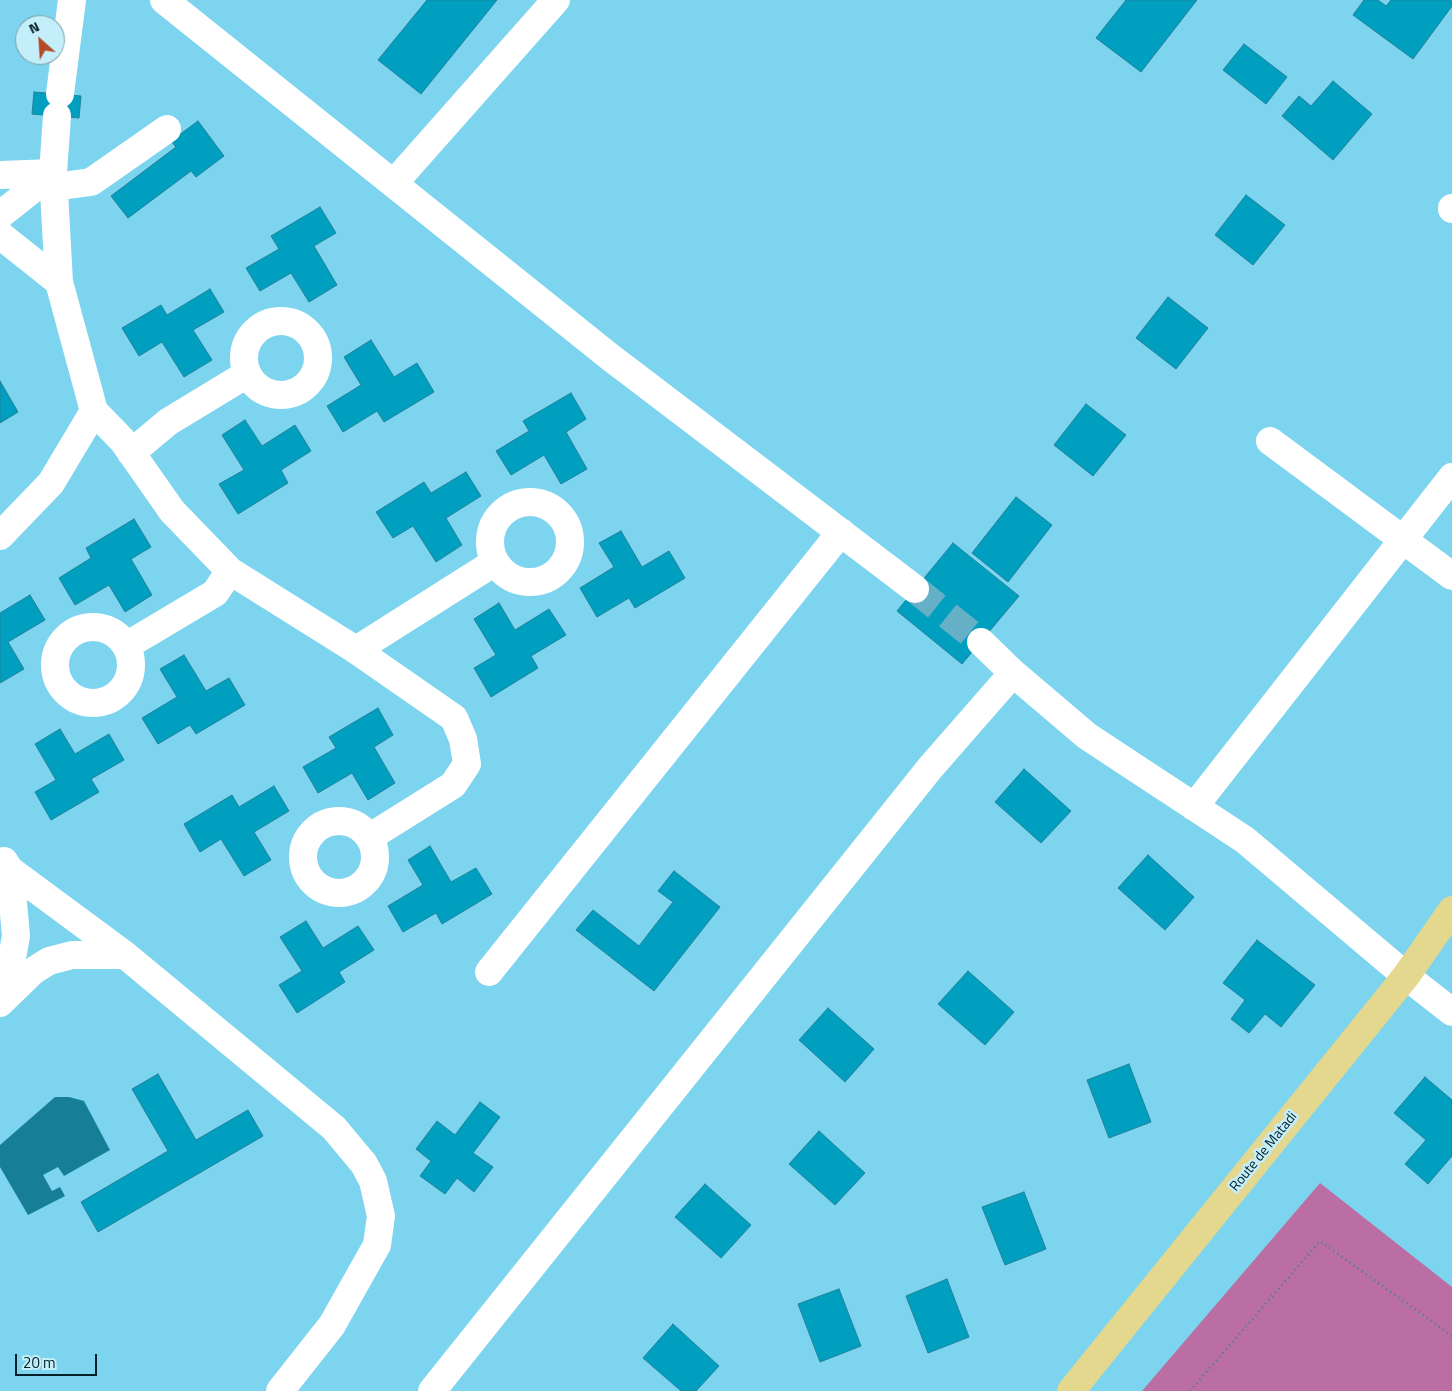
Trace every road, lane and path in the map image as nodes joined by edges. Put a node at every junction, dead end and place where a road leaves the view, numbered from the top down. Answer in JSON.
{"nodes":[{"id":1,"x":72,"y":0,"type":"edge"},
{"id":2,"x":164,"y":0,"type":"edge"},
{"id":3,"x":556,"y":0,"type":"edge"},
{"id":4,"x":167,"y":129,"type":"dead end"},
{"id":5,"x":0,"y":175,"type":"edge"},
{"id":6,"x":53,"y":180,"type":"junction"},
{"id":7,"x":394,"y":183,"type":"junction"},
{"id":8,"x":0,"y":215,"type":"edge"},
{"id":9,"x":0,"y":235,"type":"edge"},
{"id":10,"x":59,"y":282,"type":"junction"},
{"id":11,"x":247,"y":374,"type":"dead end"},
{"id":12,"x":94,"y":411,"type":"junction"},
{"id":13,"x":1270,"y":440,"type":"dead end"},
{"id":14,"x":131,"y":453,"type":"junction"},
{"id":15,"x":1452,"y":477,"type":"edge"},
{"id":16,"x":841,"y":532,"type":"junction"},
{"id":17,"x":0,"y":536,"type":"edge"},
{"id":18,"x":1403,"y":540,"type":"junction"},
{"id":19,"x":495,"y":562,"type":"dead end"},
{"id":20,"x":230,"y":571,"type":"junction"},
{"id":21,"x":1452,"y":576,"type":"edge"},
{"id":22,"x":915,"y":589,"type":"tunnel mouth"},
{"id":23,"x":980,"y":642,"type":"tunnel mouth"},
{"id":24,"x":126,"y":646,"type":"dead end"},
{"id":25,"x":356,"y":650,"type":"junction"},
{"id":26,"x":1013,"y":673,"type":"junction"},
{"id":27,"x":1194,"y":807,"type":"junction"},
{"id":28,"x":370,"y":837,"type":"dead end"},
{"id":29,"x":5,"y":863,"type":"edge"},
{"id":30,"x":1452,"y":910,"type":"edge"},
{"id":31,"x":126,"y":955,"type":"junction"},
{"id":32,"x":489,"y":972,"type":"dead end"},
{"id":33,"x":1406,"y":976,"type":"junction"},
{"id":34,"x":0,"y":992,"type":"edge"},
{"id":35,"x":0,"y":1004,"type":"edge"},
{"id":36,"x":1452,"y":1012,"type":"edge"},
{"id":37,"x":1452,"y":1336,"type":"edge"},
{"id":38,"x":280,"y":1391,"type":"edge"},
{"id":39,"x":432,"y":1391,"type":"edge"},
{"id":40,"x":1071,"y":1391,"type":"edge"},
{"id":41,"x":1190,"y":1391,"type":"edge"}],
"edges":[{"from":1,"to":6,"type":"street"},
{"from":2,"to":7,"type":"street"},
{"from":3,"to":7,"type":"street"},
{"from":4,"to":6,"type":"street"},
{"from":5,"to":6,"type":"street"},
{"from":6,"to":8,"type":"street"},
{"from":6,"to":10,"type":"street"},
{"from":7,"to":16,"type":"street"},
{"from":9,"to":10,"type":"street"},
{"from":10,"to":12,"type":"street"},
{"from":11,"to":14,"type":"street"},
{"from":12,"to":14,"type":"street"},
{"from":12,"to":17,"type":"street"},
{"from":13,"to":18,"type":"street"},
{"from":14,"to":20,"type":"street"},
{"from":15,"to":18,"type":"street"},
{"from":16,"to":22,"type":"street"},
{"from":16,"to":32,"type":"street"},
{"from":18,"to":21,"type":"street"},
{"from":18,"to":27,"type":"street"},
{"from":19,"to":25,"type":"street"},
{"from":20,"to":24,"type":"street"},
{"from":20,"to":25,"type":"street"},
{"from":23,"to":26,"type":"street"},
{"from":25,"to":28,"type":"street"},
{"from":26,"to":27,"type":"street"},
{"from":26,"to":39,"type":"street"},
{"from":27,"to":33,"type":"street"},
{"from":29,"to":31,"type":"street"},
{"from":29,"to":34,"type":"street"},
{"from":30,"to":33,"type":"main road","name":"Route de Matadi"},
{"from":31,"to":35,"type":"street"},
{"from":31,"to":38,"type":"street"},
{"from":33,"to":36,"type":"street"},
{"from":33,"to":40,"type":"main road","name":"Route de Matadi"},
{"from":37,"to":41,"type":"path"}]}
